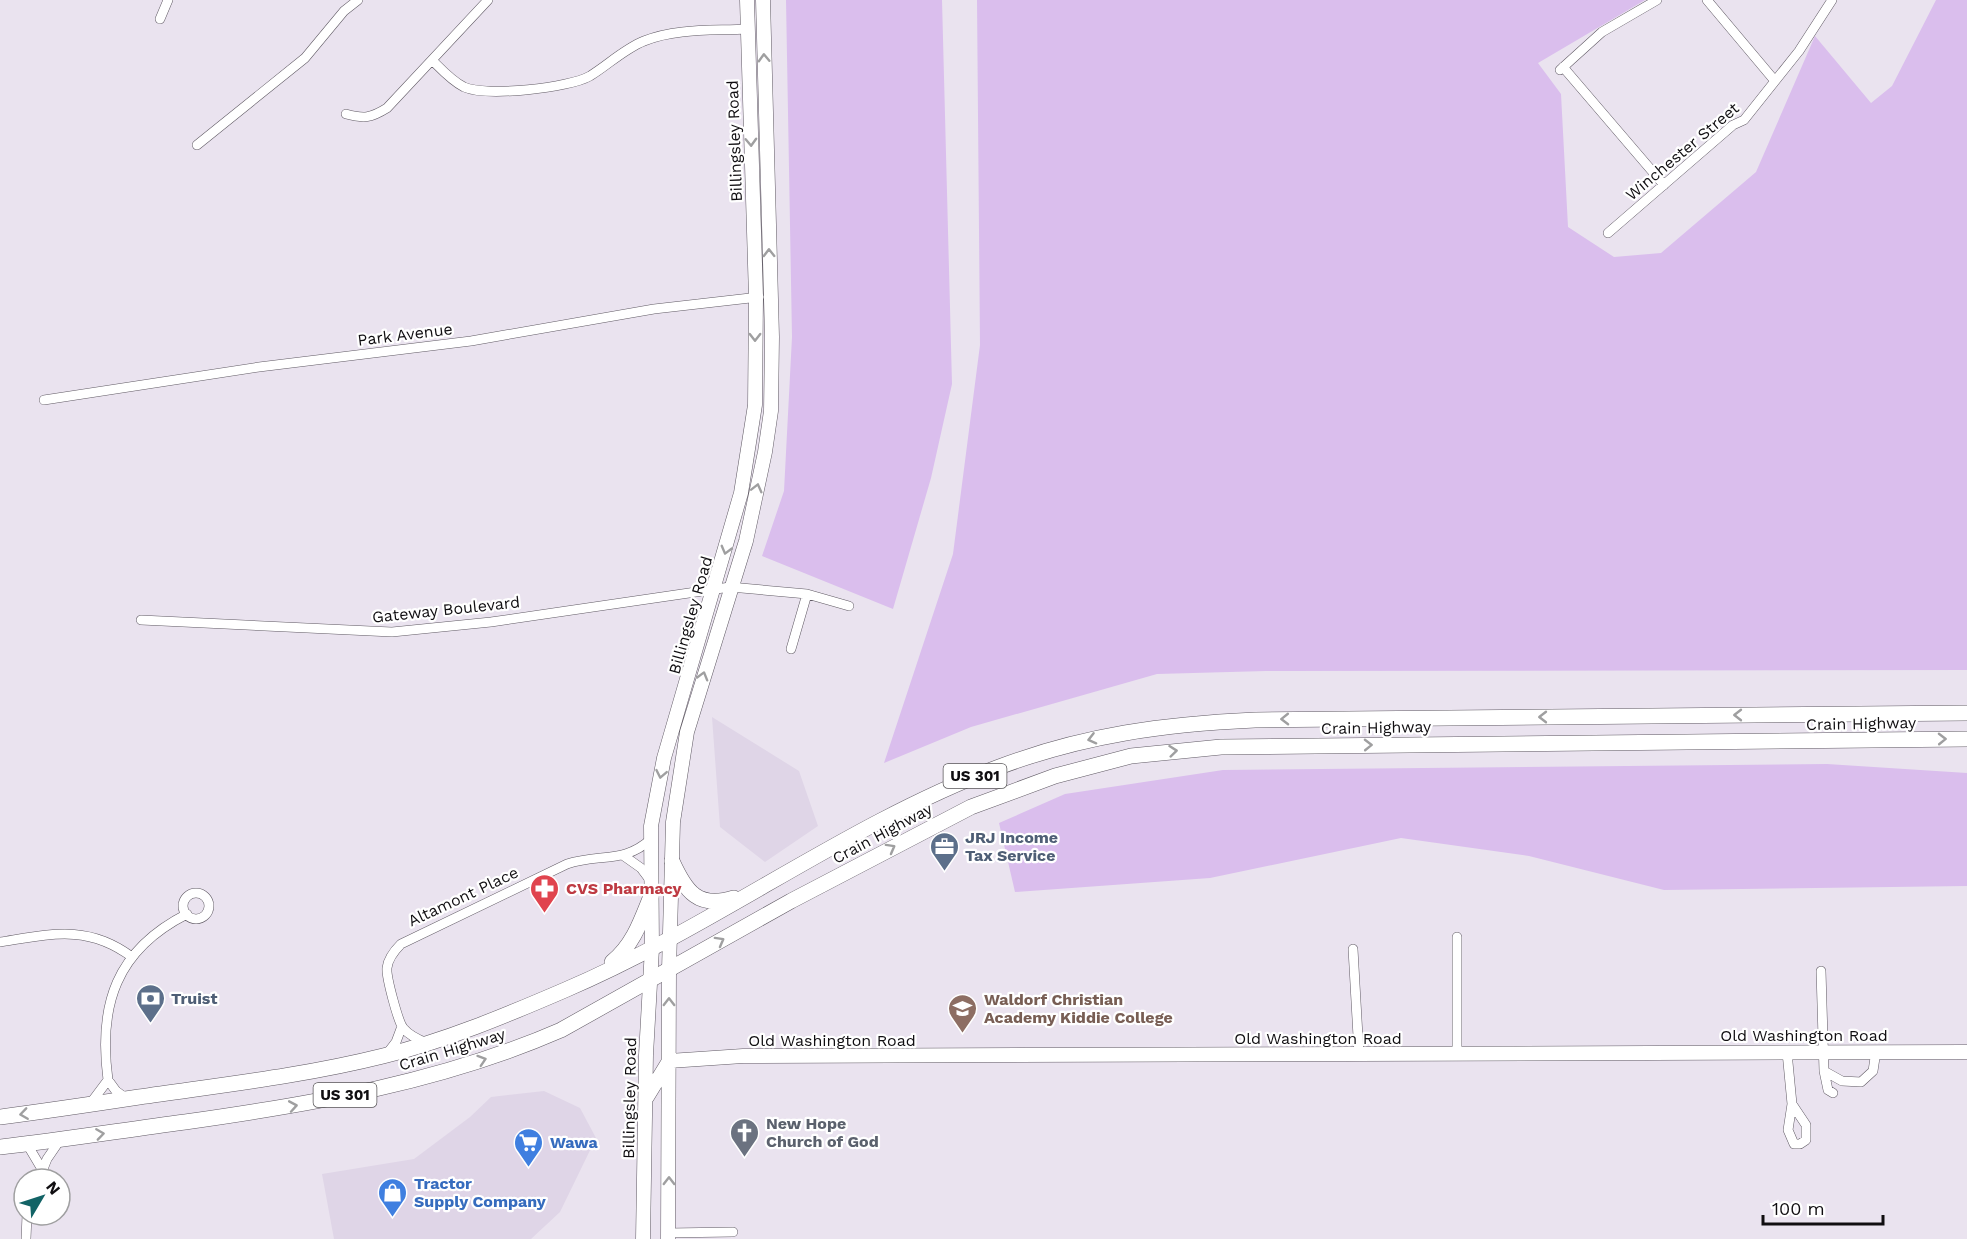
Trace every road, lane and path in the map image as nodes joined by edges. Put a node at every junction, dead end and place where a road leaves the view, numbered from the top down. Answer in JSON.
{"nodes":[{"id":1,"x":168,"y":0,"type":"edge"},
{"id":2,"x":358,"y":0,"type":"edge"},
{"id":3,"x":488,"y":0,"type":"edge"},
{"id":4,"x":747,"y":0,"type":"edge"},
{"id":5,"x":763,"y":0,"type":"edge"},
{"id":6,"x":1657,"y":0,"type":"edge"},
{"id":7,"x":1707,"y":0,"type":"edge"},
{"id":8,"x":1832,"y":0,"type":"edge"},
{"id":9,"x":160,"y":19,"type":"dead end"},
{"id":10,"x":747,"y":29,"type":"junction"},
{"id":11,"x":433,"y":61,"type":"junction"},
{"id":12,"x":1775,"y":81,"type":"junction"},
{"id":13,"x":346,"y":114,"type":"dead end"},
{"id":14,"x":197,"y":145,"type":"dead end"},
{"id":15,"x":1664,"y":185,"type":"junction"},
{"id":16,"x":1608,"y":233,"type":"dead end"},
{"id":17,"x":763,"y":296,"type":"junction"},
{"id":18,"x":44,"y":400,"type":"dead end"},
{"id":19,"x":723,"y":587,"type":"junction"},
{"id":20,"x":807,"y":594,"type":"junction"},
{"id":21,"x":849,"y":606,"type":"dead end"},
{"id":22,"x":141,"y":620,"type":"dead end"},
{"id":23,"x":791,"y":649,"type":"dead end"},
{"id":24,"x":1967,"y":713,"type":"edge"},
{"id":25,"x":1762,"y":715,"type":"junction"},
{"id":26,"x":1967,"y":739,"type":"edge"},
{"id":27,"x":1758,"y":742,"type":"junction"},
{"id":28,"x":651,"y":839,"type":"junction"},
{"id":29,"x":624,"y":856,"type":"junction"},
{"id":30,"x":672,"y":861,"type":"junction"},
{"id":31,"x":650,"y":880,"type":"junction"},
{"id":32,"x":751,"y":893,"type":"junction"},
{"id":33,"x":651,"y":896,"type":"junction"},
{"id":34,"x":186,"y":914,"type":"dead end"},
{"id":35,"x":1457,"y":937,"type":"dead end"},
{"id":36,"x":671,"y":939,"type":"junction"},
{"id":37,"x":0,"y":942,"type":"edge"},
{"id":38,"x":652,"y":948,"type":"junction"},
{"id":39,"x":1353,"y":949,"type":"dead end"},
{"id":40,"x":132,"y":957,"type":"junction"},
{"id":41,"x":669,"y":970,"type":"junction"},
{"id":42,"x":1821,"y":971,"type":"dead end"},
{"id":43,"x":591,"y":979,"type":"junction"},
{"id":44,"x":649,"y":981,"type":"junction"},
{"id":45,"x":402,"y":1026,"type":"junction"},
{"id":46,"x":428,"y":1043,"type":"junction"},
{"id":47,"x":1876,"y":1051,"type":"junction"},
{"id":48,"x":1787,"y":1052,"type":"junction"},
{"id":49,"x":1823,"y":1052,"type":"junction"},
{"id":50,"x":1967,"y":1052,"type":"edge"},
{"id":51,"x":1359,"y":1054,"type":"junction"},
{"id":52,"x":1457,"y":1054,"type":"junction"},
{"id":53,"x":386,"y":1055,"type":"junction"},
{"id":54,"x":669,"y":1060,"type":"junction"},
{"id":55,"x":1824,"y":1071,"type":"junction"},
{"id":56,"x":108,"y":1080,"type":"junction"},
{"id":57,"x":1833,"y":1093,"type":"dead end"},
{"id":58,"x":128,"y":1099,"type":"junction"},
{"id":59,"x":645,"y":1104,"type":"junction"},
{"id":60,"x":1792,"y":1104,"type":"dead end"},
{"id":61,"x":89,"y":1105,"type":"junction"},
{"id":62,"x":0,"y":1117,"type":"edge"},
{"id":63,"x":60,"y":1139,"type":"junction"},
{"id":64,"x":27,"y":1144,"type":"junction"},
{"id":65,"x":0,"y":1147,"type":"edge"},
{"id":66,"x":37,"y":1167,"type":"edge"},
{"id":67,"x":44,"y":1167,"type":"edge"},
{"id":68,"x":733,"y":1232,"type":"dead end"},
{"id":69,"x":643,"y":1236,"type":"edge"},
{"id":70,"x":668,"y":1236,"type":"edge"}],
"edges":[{"from":1,"to":9,"type":"street"},
{"from":2,"to":14,"type":"street"},
{"from":3,"to":11,"type":"street"},
{"from":4,"to":10,"type":"main road","name":"Billingsley Road"},
{"from":17,"to":5,"type":"main road","name":"Billingsley Road","one_way":true},
{"from":6,"to":15,"type":"street"},
{"from":7,"to":12,"type":"street"},
{"from":8,"to":12,"type":"street","name":"Winchester Street"},
{"from":10,"to":11,"type":"street"},
{"from":10,"to":17,"type":"main road","name":"Billingsley Road","one_way":true},
{"from":11,"to":13,"type":"street"},
{"from":12,"to":15,"type":"street","name":"Winchester Street"},
{"from":15,"to":16,"type":"street","name":"Winchester Street"},
{"from":17,"to":18,"type":"street","name":"Park Avenue"},
{"from":17,"to":19,"type":"main road","name":"Billingsley Road"},
{"from":19,"to":20,"type":"street","name":"Gateway Boulevard"},
{"from":19,"to":22,"type":"street","name":"Gateway Boulevard"},
{"from":19,"to":28,"type":"main road","name":"Billingsley Road","one_way":true},
{"from":30,"to":19,"type":"main road","name":"Billingsley Road","one_way":true},
{"from":20,"to":21,"type":"street","name":"Gateway Boulevard"},
{"from":20,"to":23,"type":"street"},
{"from":24,"to":25,"type":"highway","name":"Crain Highway","number":"US 301"},
{"from":25,"to":27,"type":"highway"},
{"from":25,"to":32,"type":"highway","name":"Crain Highway","number":"US 301","one_way":true},
{"from":27,"to":26,"type":"highway","name":"Crain Highway","number":"US 301","one_way":true},
{"from":41,"to":27,"type":"highway","name":"Crain Highway","number":"US 301","one_way":true},
{"from":28,"to":29,"type":"street","name":"Altamont Place"},
{"from":28,"to":31,"type":"main road","name":"Billingsley Road"},
{"from":29,"to":31,"type":"street"},
{"from":29,"to":45,"type":"street","name":"Altamont Place"},
{"from":30,"to":32,"type":"highway"},
{"from":30,"to":36,"type":"main road","name":"Billingsley Road"},
{"from":31,"to":33,"type":"main road","name":"Billingsley Road"},
{"from":32,"to":36,"type":"highway","name":"Crain Highway","number":"US 301"},
{"from":33,"to":38,"type":"main road","name":"Billingsley Road"},
{"from":33,"to":43,"type":"highway"},
{"from":34,"to":40,"type":"street"},
{"from":35,"to":52,"type":"street"},
{"from":36,"to":38,"type":"highway","name":"Crain Highway","number":"US 301"},
{"from":36,"to":41,"type":"main road","name":"Billingsley Road"},
{"from":37,"to":40,"type":"street"},
{"from":38,"to":43,"type":"highway","name":"Crain Highway","number":"US 301"},
{"from":38,"to":44,"type":"main road","name":"Billingsley Road"},
{"from":39,"to":51,"type":"street"},
{"from":40,"to":56,"type":"street"},
{"from":41,"to":44,"type":"highway","name":"Crain Highway","number":"US 301"},
{"from":54,"to":41,"type":"main road","name":"Billingsley Road","one_way":true},
{"from":42,"to":49,"type":"street"},
{"from":43,"to":46,"type":"highway","name":"Crain Highway","number":"US 301"},
{"from":44,"to":59,"type":"main road","name":"Billingsley Road"},
{"from":63,"to":44,"type":"highway","name":"Crain Highway","number":"US 301","one_way":true},
{"from":45,"to":46,"type":"street"},
{"from":45,"to":53,"type":"street"},
{"from":46,"to":53,"type":"highway","name":"Crain Highway","number":"US 301"},
{"from":47,"to":49,"type":"main road","name":"Old Washington Road"},
{"from":47,"to":50,"type":"main road","name":"Old Washington Road"},
{"from":47,"to":55,"type":"street"},
{"from":48,"to":49,"type":"main road","name":"Old Washington Road"},
{"from":48,"to":52,"type":"main road","name":"Old Washington Road"},
{"from":48,"to":60,"type":"street"},
{"from":49,"to":55,"type":"street"},
{"from":51,"to":52,"type":"main road","name":"Old Washington Road"},
{"from":51,"to":54,"type":"main road","name":"Old Washington Road"},
{"from":53,"to":58,"type":"highway","name":"Crain Highway","number":"US 301"},
{"from":54,"to":59,"type":"main road"},
{"from":70,"to":54,"type":"main road","name":"Billingsley Road","one_way":true},
{"from":55,"to":57,"type":"street"},
{"from":56,"to":58,"type":"street"},
{"from":56,"to":61,"type":"street"},
{"from":58,"to":61,"type":"highway","name":"Crain Highway","number":"US 301"},
{"from":59,"to":69,"type":"main road","name":"Billingsley Road"},
{"from":61,"to":62,"type":"highway","name":"Crain Highway","number":"US 301","one_way":true},
{"from":63,"to":64,"type":"highway","name":"Crain Highway","number":"US 301"},
{"from":63,"to":67,"type":"street"},
{"from":64,"to":65,"type":"highway","name":"Crain Highway","number":"US 301"},
{"from":64,"to":66,"type":"street"},
{"from":68,"to":70,"type":"street"},
{"from":69,"to":70,"type":"main road"}]}
